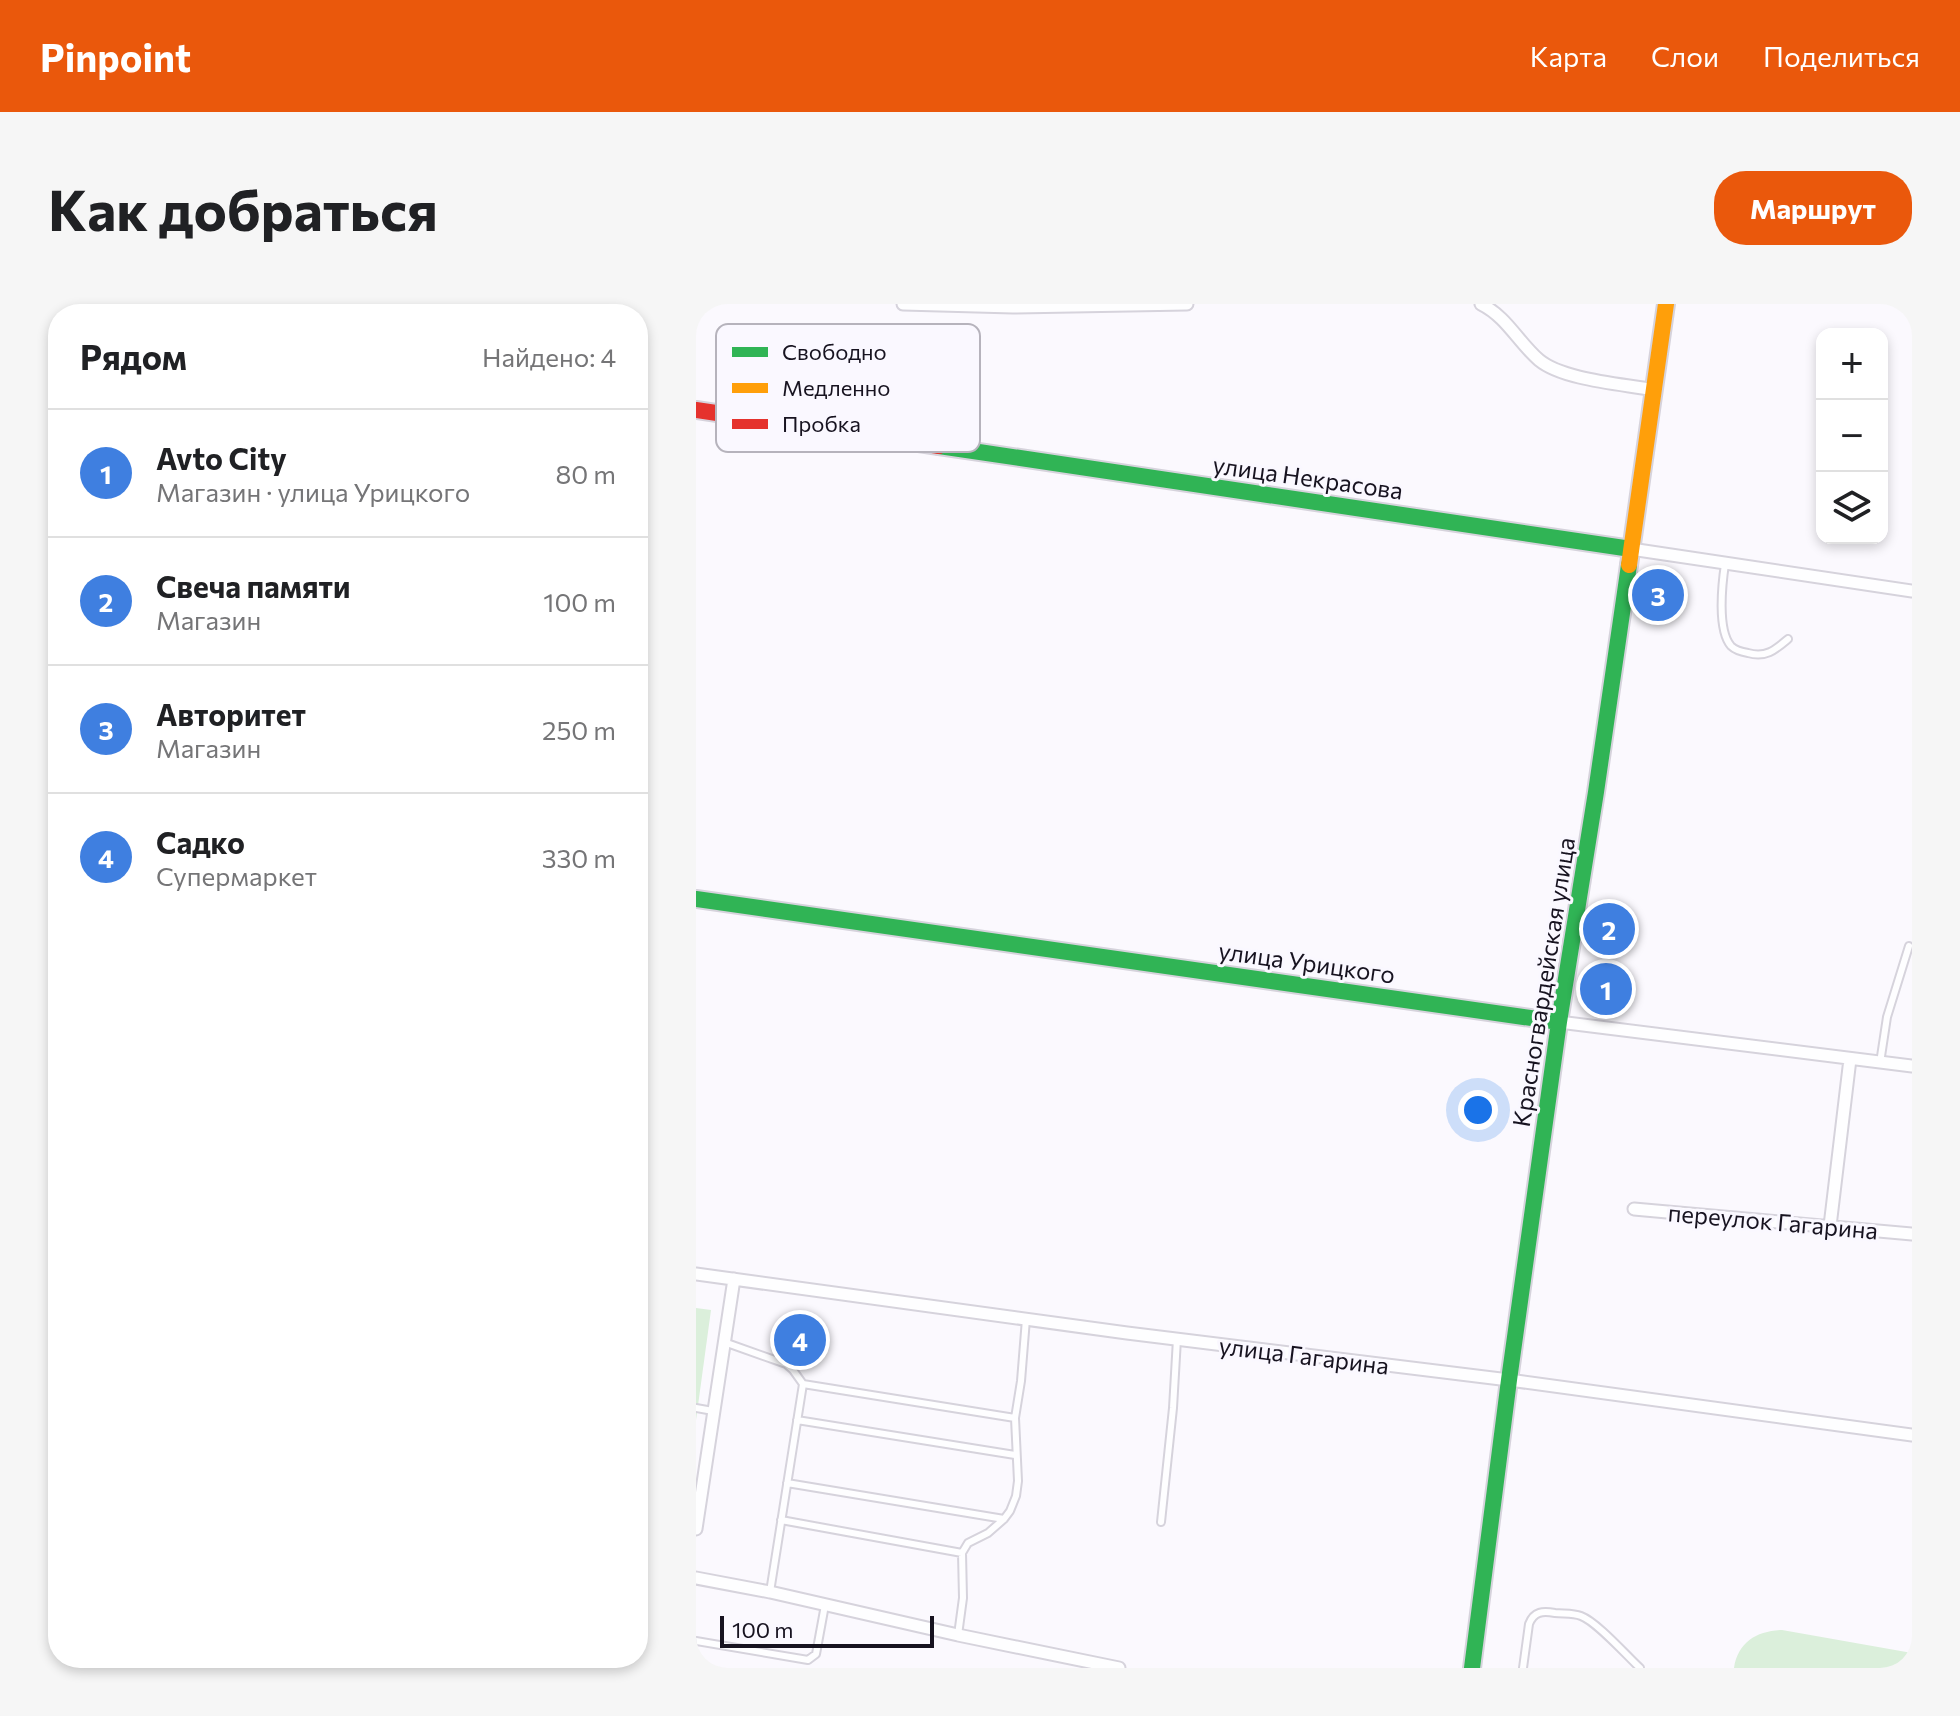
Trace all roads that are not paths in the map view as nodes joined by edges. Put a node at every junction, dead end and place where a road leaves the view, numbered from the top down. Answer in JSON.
{"nodes":[{"id":1,"x":903,"y":304,"type":"edge"},
{"id":2,"x":1187,"y":304,"type":"edge"},
{"id":3,"x":1481,"y":304,"type":"edge"},
{"id":4,"x":1666,"y":304,"type":"edge"},
{"id":5,"x":1076,"y":305,"type":"edge"},
{"id":6,"x":1654,"y":390,"type":"junction"},
{"id":7,"x":696,"y":410,"type":"edge"},
{"id":8,"x":716,"y":413,"type":"edge"},
{"id":9,"x":979,"y":452,"type":"edge"},
{"id":10,"x":1631,"y":549,"type":"junction"},
{"id":11,"x":1725,"y":563,"type":"junction"},
{"id":12,"x":1912,"y":591,"type":"edge"},
{"id":13,"x":1788,"y":639,"type":"dead end"},
{"id":14,"x":696,"y":899,"type":"edge"},
{"id":15,"x":1909,"y":946,"type":"dead end"},
{"id":16,"x":1559,"y":1022,"type":"junction"},
{"id":17,"x":1850,"y":1059,"type":"junction"},
{"id":18,"x":1880,"y":1063,"type":"junction"},
{"id":19,"x":1912,"y":1066,"type":"edge"},
{"id":20,"x":1634,"y":1209,"type":"dead end"},
{"id":21,"x":1830,"y":1226,"type":"junction"},
{"id":22,"x":1912,"y":1234,"type":"edge"},
{"id":23,"x":696,"y":1274,"type":"edge"},
{"id":24,"x":734,"y":1279,"type":"junction"},
{"id":25,"x":1026,"y":1319,"type":"junction"},
{"id":26,"x":1177,"y":1339,"type":"junction"},
{"id":27,"x":724,"y":1342,"type":"junction"},
{"id":28,"x":1509,"y":1380,"type":"junction"},
{"id":29,"x":803,"y":1384,"type":"junction"},
{"id":30,"x":696,"y":1408,"type":"edge"},
{"id":31,"x":713,"y":1411,"type":"junction"},
{"id":32,"x":1015,"y":1418,"type":"junction"},
{"id":33,"x":797,"y":1420,"type":"junction"},
{"id":34,"x":1912,"y":1435,"type":"edge"},
{"id":35,"x":1015,"y":1455,"type":"junction"},
{"id":36,"x":787,"y":1483,"type":"junction"},
{"id":37,"x":1004,"y":1519,"type":"junction"},
{"id":38,"x":781,"y":1520,"type":"junction"},
{"id":39,"x":1161,"y":1522,"type":"dead end"},
{"id":40,"x":696,"y":1529,"type":"edge"},
{"id":41,"x":962,"y":1553,"type":"junction"},
{"id":42,"x":696,"y":1578,"type":"edge"},
{"id":43,"x":770,"y":1592,"type":"junction"},
{"id":44,"x":825,"y":1605,"type":"junction"},
{"id":45,"x":958,"y":1635,"type":"junction"},
{"id":46,"x":696,"y":1641,"type":"edge"},
{"id":47,"x":1119,"y":1668,"type":"edge"},
{"id":48,"x":1472,"y":1668,"type":"edge"},
{"id":49,"x":1523,"y":1668,"type":"edge"},
{"id":50,"x":1640,"y":1668,"type":"edge"}],
"edges":[{"from":1,"to":5,"type":"street"},
{"from":2,"to":5,"type":"street"},
{"from":3,"to":6,"type":"street"},
{"from":4,"to":6,"type":"street","name":"Красногвардейская улица"},
{"from":6,"to":10,"type":"street","name":"Красногвардейская улица"},
{"from":7,"to":8,"type":"street","name":"улица Некрасова"},
{"from":9,"to":10,"type":"street","name":"улица Некрасова"},
{"from":10,"to":11,"type":"street","name":"улица Некрасова"},
{"from":10,"to":16,"type":"street","name":"Красногвардейская улица"},
{"from":11,"to":12,"type":"street","name":"улица Некрасова"},
{"from":11,"to":13,"type":"lane"},
{"from":14,"to":16,"type":"street","name":"улица Урицкого"},
{"from":15,"to":18,"type":"lane"},
{"from":16,"to":17,"type":"street","name":"улица Урицкого"},
{"from":16,"to":28,"type":"street","name":"Красногвардейская улица"},
{"from":17,"to":18,"type":"street","name":"улица Урицкого"},
{"from":17,"to":21,"type":"street"},
{"from":18,"to":19,"type":"street","name":"улица Урицкого"},
{"from":20,"to":21,"type":"street","name":"переулок Гагарина"},
{"from":21,"to":22,"type":"street","name":"переулок Гагарина"},
{"from":23,"to":24,"type":"street","name":"улица Гагарина"},
{"from":24,"to":25,"type":"street","name":"улица Гагарина"},
{"from":24,"to":27,"type":"street"},
{"from":25,"to":26,"type":"street","name":"улица Гагарина"},
{"from":25,"to":32,"type":"lane"},
{"from":26,"to":28,"type":"street","name":"улица Гагарина"},
{"from":26,"to":39,"type":"lane"},
{"from":27,"to":29,"type":"lane"},
{"from":27,"to":31,"type":"street"},
{"from":28,"to":34,"type":"street","name":"улица Гагарина"},
{"from":28,"to":48,"type":"street","name":"Красногвардейская улица"},
{"from":29,"to":32,"type":"lane"},
{"from":29,"to":33,"type":"lane"},
{"from":30,"to":31,"type":"lane"},
{"from":31,"to":40,"type":"street"},
{"from":32,"to":35,"type":"lane"},
{"from":33,"to":35,"type":"lane"},
{"from":33,"to":36,"type":"lane"},
{"from":35,"to":37,"type":"lane"},
{"from":36,"to":37,"type":"lane"},
{"from":36,"to":38,"type":"lane"},
{"from":37,"to":41,"type":"lane"},
{"from":38,"to":41,"type":"lane"},
{"from":38,"to":43,"type":"lane"},
{"from":41,"to":45,"type":"lane"},
{"from":42,"to":43,"type":"street"},
{"from":43,"to":44,"type":"street"},
{"from":44,"to":45,"type":"street"},
{"from":44,"to":46,"type":"lane"},
{"from":45,"to":47,"type":"street"},
{"from":49,"to":50,"type":"lane"}]}
